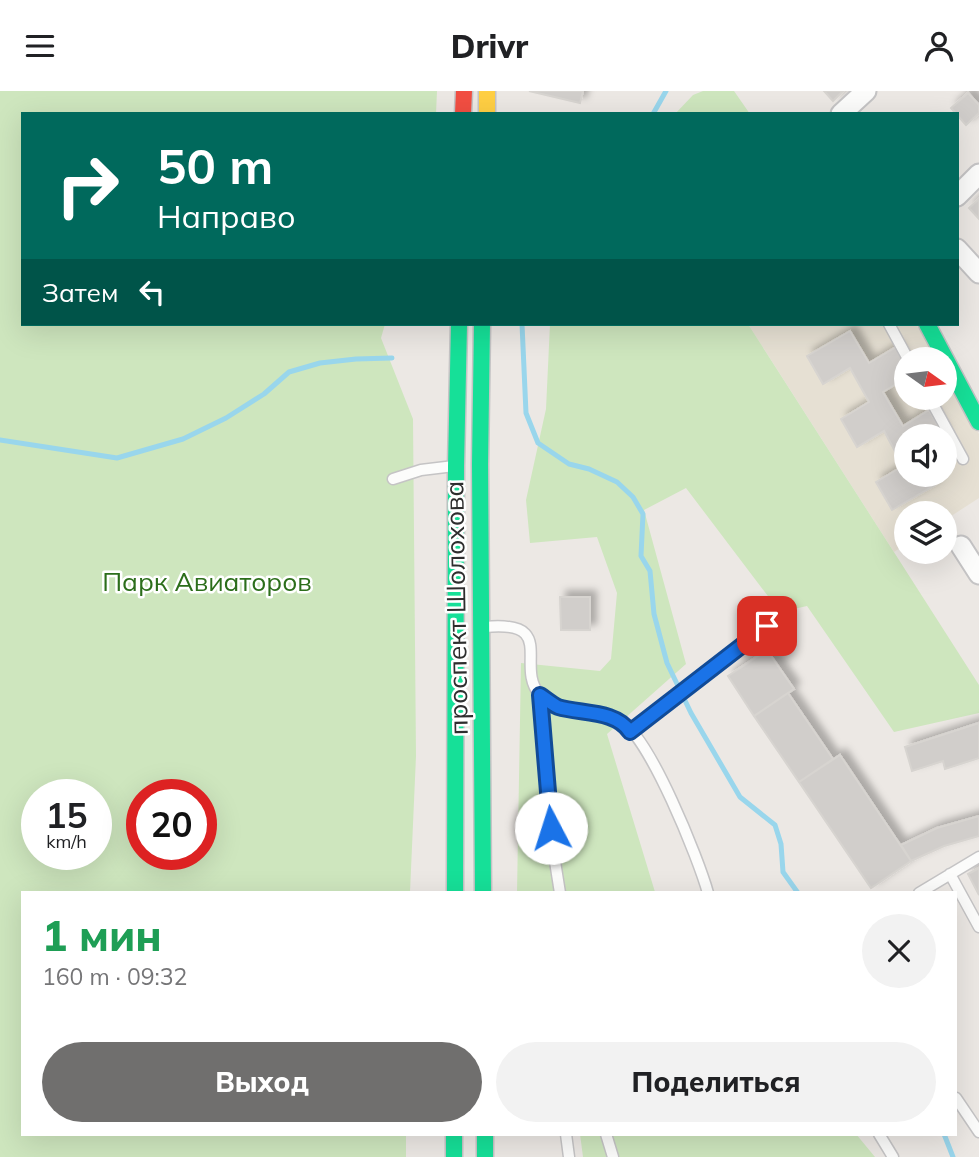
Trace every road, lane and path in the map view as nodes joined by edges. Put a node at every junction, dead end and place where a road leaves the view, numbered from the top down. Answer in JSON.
{"nodes":[{"id":1,"x":464,"y":91,"type":"edge"},
{"id":2,"x":487,"y":91,"type":"edge"},
{"id":3,"x":866,"y":91,"type":"edge"},
{"id":4,"x":463,"y":112,"type":"edge"},
{"id":5,"x":487,"y":112,"type":"edge"},
{"id":6,"x":843,"y":112,"type":"edge"},
{"id":7,"x":979,"y":174,"type":"edge"},
{"id":8,"x":959,"y":194,"type":"edge"},
{"id":9,"x":959,"y":251,"type":"edge"},
{"id":10,"x":979,"y":272,"type":"edge"},
{"id":11,"x":459,"y":326,"type":"edge"},
{"id":12,"x":482,"y":326,"type":"edge"},
{"id":13,"x":890,"y":326,"type":"edge"},
{"id":14,"x":928,"y":326,"type":"edge"},
{"id":15,"x":901,"y":347,"type":"edge"},
{"id":16,"x":936,"y":347,"type":"edge"},
{"id":17,"x":957,"y":391,"type":"edge"},
{"id":18,"x":936,"y":410,"type":"edge"},
{"id":19,"x":979,"y":422,"type":"edge"},
{"id":20,"x":963,"y":459,"type":"dead end"},
{"id":21,"x":456,"y":465,"type":"junction"},
{"id":22,"x":393,"y":479,"type":"dead end"},
{"id":23,"x":961,"y":546,"type":"dead end"},
{"id":24,"x":979,"y":574,"type":"edge"},
{"id":25,"x":767,"y":626,"type":"dead end"},
{"id":26,"x":482,"y":627,"type":"junction"},
{"id":27,"x":540,"y":695,"type":"junction"},
{"id":28,"x":630,"y":732,"type":"junction"},
{"id":29,"x":979,"y":857,"type":"edge"},
{"id":30,"x":482,"y":859,"type":"junction"},
{"id":31,"x":950,"y":874,"type":"junction"},
{"id":32,"x":455,"y":891,"type":"edge"},
{"id":33,"x":482,"y":891,"type":"edge"},
{"id":34,"x":494,"y":891,"type":"edge"},
{"id":35,"x":560,"y":891,"type":"edge"},
{"id":36,"x":707,"y":891,"type":"edge"},
{"id":37,"x":922,"y":891,"type":"edge"},
{"id":38,"x":979,"y":927,"type":"edge"},
{"id":39,"x":957,"y":1099,"type":"edge"},
{"id":40,"x":979,"y":1132,"type":"edge"},
{"id":41,"x":454,"y":1136,"type":"edge"},
{"id":42,"x":485,"y":1136,"type":"edge"},
{"id":43,"x":566,"y":1136,"type":"edge"},
{"id":44,"x":607,"y":1136,"type":"edge"},
{"id":45,"x":880,"y":1136,"type":"edge"},
{"id":46,"x":454,"y":1157,"type":"edge"},
{"id":47,"x":485,"y":1157,"type":"edge"},
{"id":48,"x":569,"y":1157,"type":"edge"},
{"id":49,"x":613,"y":1157,"type":"edge"},
{"id":50,"x":893,"y":1157,"type":"edge"}],
"edges":[{"from":1,"to":4,"type":"main road"},
{"from":2,"to":5,"type":"main road"},
{"from":3,"to":6,"type":"street"},
{"from":7,"to":8,"type":"street"},
{"from":9,"to":10,"type":"street"},
{"from":11,"to":21,"type":"main road","name":"проспект Шолохова"},
{"from":12,"to":26,"type":"main road","name":"проспект Шолохова"},
{"from":13,"to":15,"type":"lane"},
{"from":14,"to":16,"type":"main road"},
{"from":17,"to":19,"type":"main road"},
{"from":18,"to":20,"type":"lane"},
{"from":21,"to":22,"type":"lane"},
{"from":21,"to":32,"type":"main road","name":"проспект Шолохова"},
{"from":23,"to":24,"type":"street"},
{"from":25,"to":28,"type":"lane"},
{"from":26,"to":27,"type":"lane"},
{"from":26,"to":30,"type":"main road","name":"проспект Шолохова"},
{"from":27,"to":28,"type":"lane"},
{"from":27,"to":35,"type":"lane"},
{"from":28,"to":36,"type":"lane"},
{"from":29,"to":31,"type":"lane"},
{"from":30,"to":33,"type":"main road","name":"проспект Шолохова"},
{"from":30,"to":34,"type":"lane"},
{"from":31,"to":37,"type":"lane"},
{"from":31,"to":38,"type":"lane"},
{"from":39,"to":40,"type":"lane"},
{"from":41,"to":46,"type":"main road"},
{"from":42,"to":47,"type":"main road"},
{"from":43,"to":48,"type":"lane"},
{"from":44,"to":49,"type":"lane"},
{"from":45,"to":50,"type":"lane"}]}
